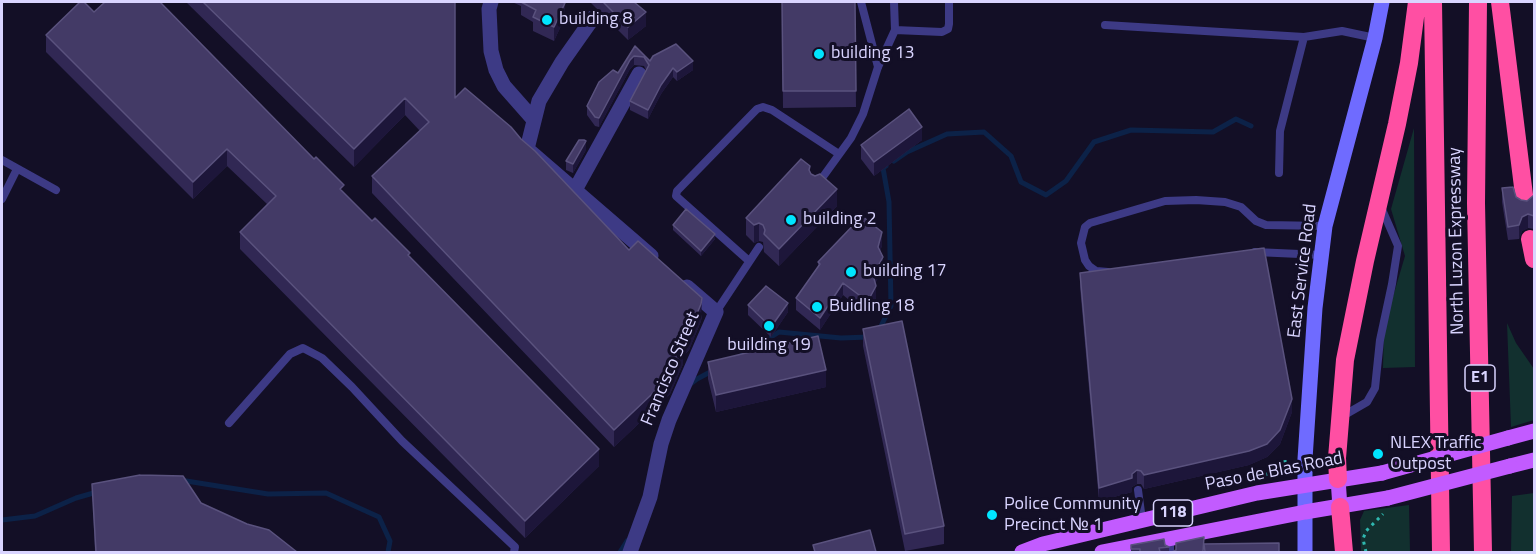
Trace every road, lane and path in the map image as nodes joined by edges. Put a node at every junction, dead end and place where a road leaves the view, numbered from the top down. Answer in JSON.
{"nodes":[{"id":1,"x":491,"y":2,"type":"edge"},
{"id":2,"x":861,"y":2,"type":"edge"},
{"id":3,"x":894,"y":2,"type":"edge"},
{"id":4,"x":949,"y":2,"type":"edge"},
{"id":5,"x":1382,"y":2,"type":"edge"},
{"id":6,"x":1417,"y":2,"type":"edge"},
{"id":7,"x":1433,"y":2,"type":"edge"},
{"id":8,"x":1478,"y":2,"type":"edge"},
{"id":9,"x":1500,"y":2,"type":"edge"},
{"id":10,"x":592,"y":18,"type":"dead end"},
{"id":11,"x":1105,"y":26,"type":"dead end"},
{"id":12,"x":895,"y":30,"type":"junction"},
{"id":13,"x":1304,"y":37,"type":"junction"},
{"id":14,"x":1375,"y":38,"type":"junction"},
{"id":15,"x":878,"y":67,"type":"junction"},
{"id":16,"x":639,"y":74,"type":"dead end"},
{"id":17,"x":534,"y":120,"type":"junction"},
{"id":18,"x":839,"y":154,"type":"junction"},
{"id":19,"x":2,"y":160,"type":"edge"},
{"id":20,"x":17,"y":169,"type":"junction"},
{"id":21,"x":1279,"y":173,"type":"dead end"},
{"id":22,"x":815,"y":187,"type":"edge"},
{"id":23,"x":56,"y":190,"type":"dead end"},
{"id":24,"x":574,"y":190,"type":"junction"},
{"id":25,"x":2,"y":199,"type":"edge"},
{"id":26,"x":1525,"y":203,"type":"edge"},
{"id":27,"x":1379,"y":204,"type":"junction"},
{"id":28,"x":1325,"y":226,"type":"junction"},
{"id":29,"x":1530,"y":239,"type":"dead end"},
{"id":30,"x":759,"y":247,"type":"dead end"},
{"id":31,"x":1248,"y":253,"type":"edge"},
{"id":32,"x":1322,"y":255,"type":"junction"},
{"id":33,"x":1534,"y":259,"type":"edge"},
{"id":34,"x":749,"y":261,"type":"junction"},
{"id":35,"x":661,"y":264,"type":"edge"},
{"id":36,"x":1121,"y":270,"type":"edge"},
{"id":37,"x":678,"y":279,"type":"edge"},
{"id":38,"x":716,"y":312,"type":"junction"},
{"id":39,"x":1340,"y":417,"type":"junction"},
{"id":40,"x":229,"y":423,"type":"dead end"},
{"id":41,"x":1534,"y":431,"type":"edge"},
{"id":42,"x":1534,"y":460,"type":"edge"},
{"id":43,"x":1291,"y":461,"type":"dead end"},
{"id":44,"x":1260,"y":479,"type":"dead end"},
{"id":45,"x":1338,"y":479,"type":"junction"},
{"id":46,"x":1304,"y":484,"type":"junction"},
{"id":47,"x":1138,"y":490,"type":"dead end"},
{"id":48,"x":1387,"y":505,"type":"junction"},
{"id":49,"x":1340,"y":507,"type":"junction"},
{"id":50,"x":1305,"y":512,"type":"junction"},
{"id":51,"x":1142,"y":520,"type":"junction"},
{"id":52,"x":1170,"y":545,"type":"edge"},
{"id":53,"x":514,"y":552,"type":"edge"},
{"id":54,"x":630,"y":552,"type":"edge"},
{"id":55,"x":1022,"y":552,"type":"edge"},
{"id":56,"x":1102,"y":552,"type":"edge"},
{"id":57,"x":1305,"y":552,"type":"edge"},
{"id":58,"x":1344,"y":552,"type":"edge"},
{"id":59,"x":1366,"y":552,"type":"edge"},
{"id":60,"x":1441,"y":552,"type":"edge"},
{"id":61,"x":1483,"y":552,"type":"edge"}],
"edges":[{"from":1,"to":17,"type":"street"},
{"from":2,"to":15,"type":"lane"},
{"from":3,"to":12,"type":"lane"},
{"from":4,"to":12,"type":"lane"},
{"from":5,"to":14,"type":"main road","name":"East Service Road"},
{"from":6,"to":27,"type":"highway"},
{"from":7,"to":60,"type":"highway","name":"North Luzon Expressway","number":"E1"},
{"from":8,"to":61,"type":"highway","name":"North Luzon Expressway","number":"E1"},
{"from":9,"to":26,"type":"highway"},
{"from":10,"to":17,"type":"street"},
{"from":11,"to":13,"type":"lane"},
{"from":12,"to":15,"type":"lane"},
{"from":13,"to":14,"type":"lane"},
{"from":13,"to":21,"type":"lane"},
{"from":14,"to":28,"type":"main road","name":"East Service Road"},
{"from":15,"to":18,"type":"lane"},
{"from":16,"to":24,"type":"street"},
{"from":17,"to":24,"type":"street"},
{"from":18,"to":22,"type":"lane"},
{"from":18,"to":34,"type":"lane"},
{"from":19,"to":20,"type":"lane"},
{"from":20,"to":23,"type":"lane"},
{"from":20,"to":25,"type":"lane"},
{"from":24,"to":35,"type":"street"},
{"from":27,"to":39,"type":"highway"},
{"from":27,"to":39,"type":"lane"},
{"from":28,"to":32,"type":"main road","name":"East Service Road"},
{"from":28,"to":36,"type":"lane"},
{"from":29,"to":33,"type":"highway"},
{"from":30,"to":34,"type":"lane"},
{"from":31,"to":32,"type":"lane"},
{"from":32,"to":46,"type":"main road","name":"East Service Road"},
{"from":34,"to":38,"type":"lane"},
{"from":37,"to":38,"type":"street","name":"Francisco Street"},
{"from":38,"to":54,"type":"street","name":"Francisco Street"},
{"from":39,"to":45,"type":"highway"},
{"from":40,"to":53,"type":"lane"},
{"from":41,"to":45,"type":"main road","name":"Paso de Blas Road","number":"118","bridge":true},
{"from":42,"to":48,"type":"main road","number":"118","bridge":true},
{"from":43,"to":44,"type":"path"},
{"from":45,"to":46,"type":"main road","name":"Paso de Blas Road","number":"118"},
{"from":45,"to":49,"type":"main road"},
{"from":46,"to":50,"type":"main road","name":"East Service Road"},
{"from":46,"to":51,"type":"main road","name":"Paso de Blas Road","number":"118"},
{"from":47,"to":51,"type":"lane"},
{"from":48,"to":49,"type":"main road","number":"118"},
{"from":48,"to":59,"type":"path"},
{"from":49,"to":50,"type":"main road","number":"118"},
{"from":49,"to":58,"type":"highway"},
{"from":50,"to":52,"type":"main road","number":"118"},
{"from":50,"to":57,"type":"main road","name":"East Service Road"},
{"from":51,"to":55,"type":"main road","name":"Paso de Blas Road","number":"118"},
{"from":52,"to":56,"type":"main road","number":"118"}]}
